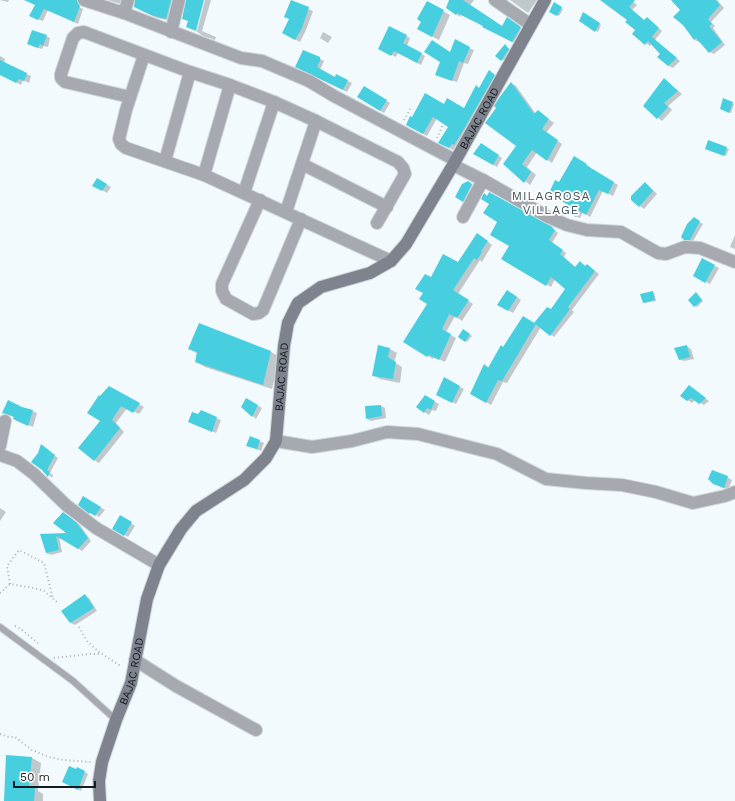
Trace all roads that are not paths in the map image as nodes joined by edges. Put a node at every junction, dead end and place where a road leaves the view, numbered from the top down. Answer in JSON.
{"nodes":[{"id":1,"x":85,"y":0,"type":"edge"},
{"id":2,"x":128,"y":0,"type":"edge"},
{"id":3,"x":179,"y":0,"type":"edge"},
{"id":4,"x":495,"y":0,"type":"edge"},
{"id":5,"x":545,"y":0,"type":"edge"},
{"id":6,"x":124,"y":13,"type":"junction"},
{"id":7,"x":531,"y":25,"type":"junction"},
{"id":8,"x":171,"y":32,"type":"junction"},
{"id":9,"x":144,"y":55,"type":"junction"},
{"id":10,"x":190,"y":72,"type":"junction"},
{"id":11,"x":230,"y":85,"type":"junction"},
{"id":12,"x":130,"y":97,"type":"junction"},
{"id":13,"x":274,"y":102,"type":"junction"},
{"id":14,"x":316,"y":121,"type":"junction"},
{"id":15,"x":164,"y":161,"type":"junction"},
{"id":16,"x":454,"y":163,"type":"junction"},
{"id":17,"x":302,"y":164,"type":"junction"},
{"id":18,"x":204,"y":175,"type":"junction"},
{"id":19,"x":483,"y":180,"type":"junction"},
{"id":20,"x":244,"y":193,"type":"junction"},
{"id":21,"x":260,"y":200,"type":"junction"},
{"id":22,"x":388,"y":207,"type":"junction"},
{"id":23,"x":286,"y":212,"type":"junction"},
{"id":24,"x":463,"y":216,"type":"dead end"},
{"id":25,"x":301,"y":219,"type":"junction"},
{"id":26,"x":377,"y":223,"type":"dead end"},
{"id":27,"x":390,"y":261,"type":"junction"},
{"id":28,"x":735,"y":262,"type":"edge"},
{"id":29,"x":5,"y":421,"type":"dead end"},
{"id":30,"x":276,"y":441,"type":"junction"},
{"id":31,"x":0,"y":446,"type":"edge"},
{"id":32,"x":0,"y":455,"type":"edge"},
{"id":33,"x":735,"y":492,"type":"edge"},
{"id":34,"x":159,"y":565,"type":"junction"},
{"id":35,"x":0,"y":627,"type":"edge"},
{"id":36,"x":135,"y":660,"type":"junction"},
{"id":37,"x":116,"y":720,"type":"junction"},
{"id":38,"x":256,"y":730,"type":"dead end"},
{"id":39,"x":100,"y":801,"type":"edge"}],
"edges":[{"from":1,"to":6,"type":"street"},
{"from":2,"to":6,"type":"street"},
{"from":3,"to":8,"type":"street"},
{"from":4,"to":7,"type":"street"},
{"from":5,"to":7,"type":"street","name":"BAJAC ROAD"},
{"from":6,"to":8,"type":"street"},
{"from":7,"to":16,"type":"street","name":"BAJAC ROAD"},
{"from":8,"to":16,"type":"street"},
{"from":9,"to":10,"type":"street"},
{"from":9,"to":12,"type":"street"},
{"from":9,"to":12,"type":"street"},
{"from":10,"to":11,"type":"street"},
{"from":10,"to":15,"type":"street"},
{"from":11,"to":13,"type":"street"},
{"from":11,"to":18,"type":"street"},
{"from":12,"to":15,"type":"street"},
{"from":13,"to":14,"type":"street"},
{"from":13,"to":20,"type":"street"},
{"from":14,"to":17,"type":"street"},
{"from":14,"to":22,"type":"street"},
{"from":15,"to":18,"type":"street"},
{"from":16,"to":19,"type":"street"},
{"from":16,"to":27,"type":"street","name":"BAJAC ROAD"},
{"from":17,"to":22,"type":"street"},
{"from":17,"to":23,"type":"street"},
{"from":18,"to":20,"type":"street"},
{"from":19,"to":24,"type":"street"},
{"from":19,"to":28,"type":"street"},
{"from":20,"to":21,"type":"street"},
{"from":21,"to":23,"type":"street"},
{"from":21,"to":25,"type":"street"},
{"from":22,"to":26,"type":"street"},
{"from":23,"to":25,"type":"street"},
{"from":25,"to":27,"type":"street"},
{"from":27,"to":30,"type":"street","name":"BAJAC ROAD"},
{"from":29,"to":31,"type":"street"},
{"from":30,"to":33,"type":"street"},
{"from":30,"to":34,"type":"street","name":"BAJAC ROAD"},
{"from":32,"to":34,"type":"street"},
{"from":34,"to":36,"type":"street","name":"BAJAC ROAD"},
{"from":35,"to":37,"type":"lane"},
{"from":36,"to":37,"type":"street","name":"BAJAC ROAD"},
{"from":36,"to":38,"type":"street"},
{"from":37,"to":39,"type":"street","name":"BAJAC ROAD"}]}
